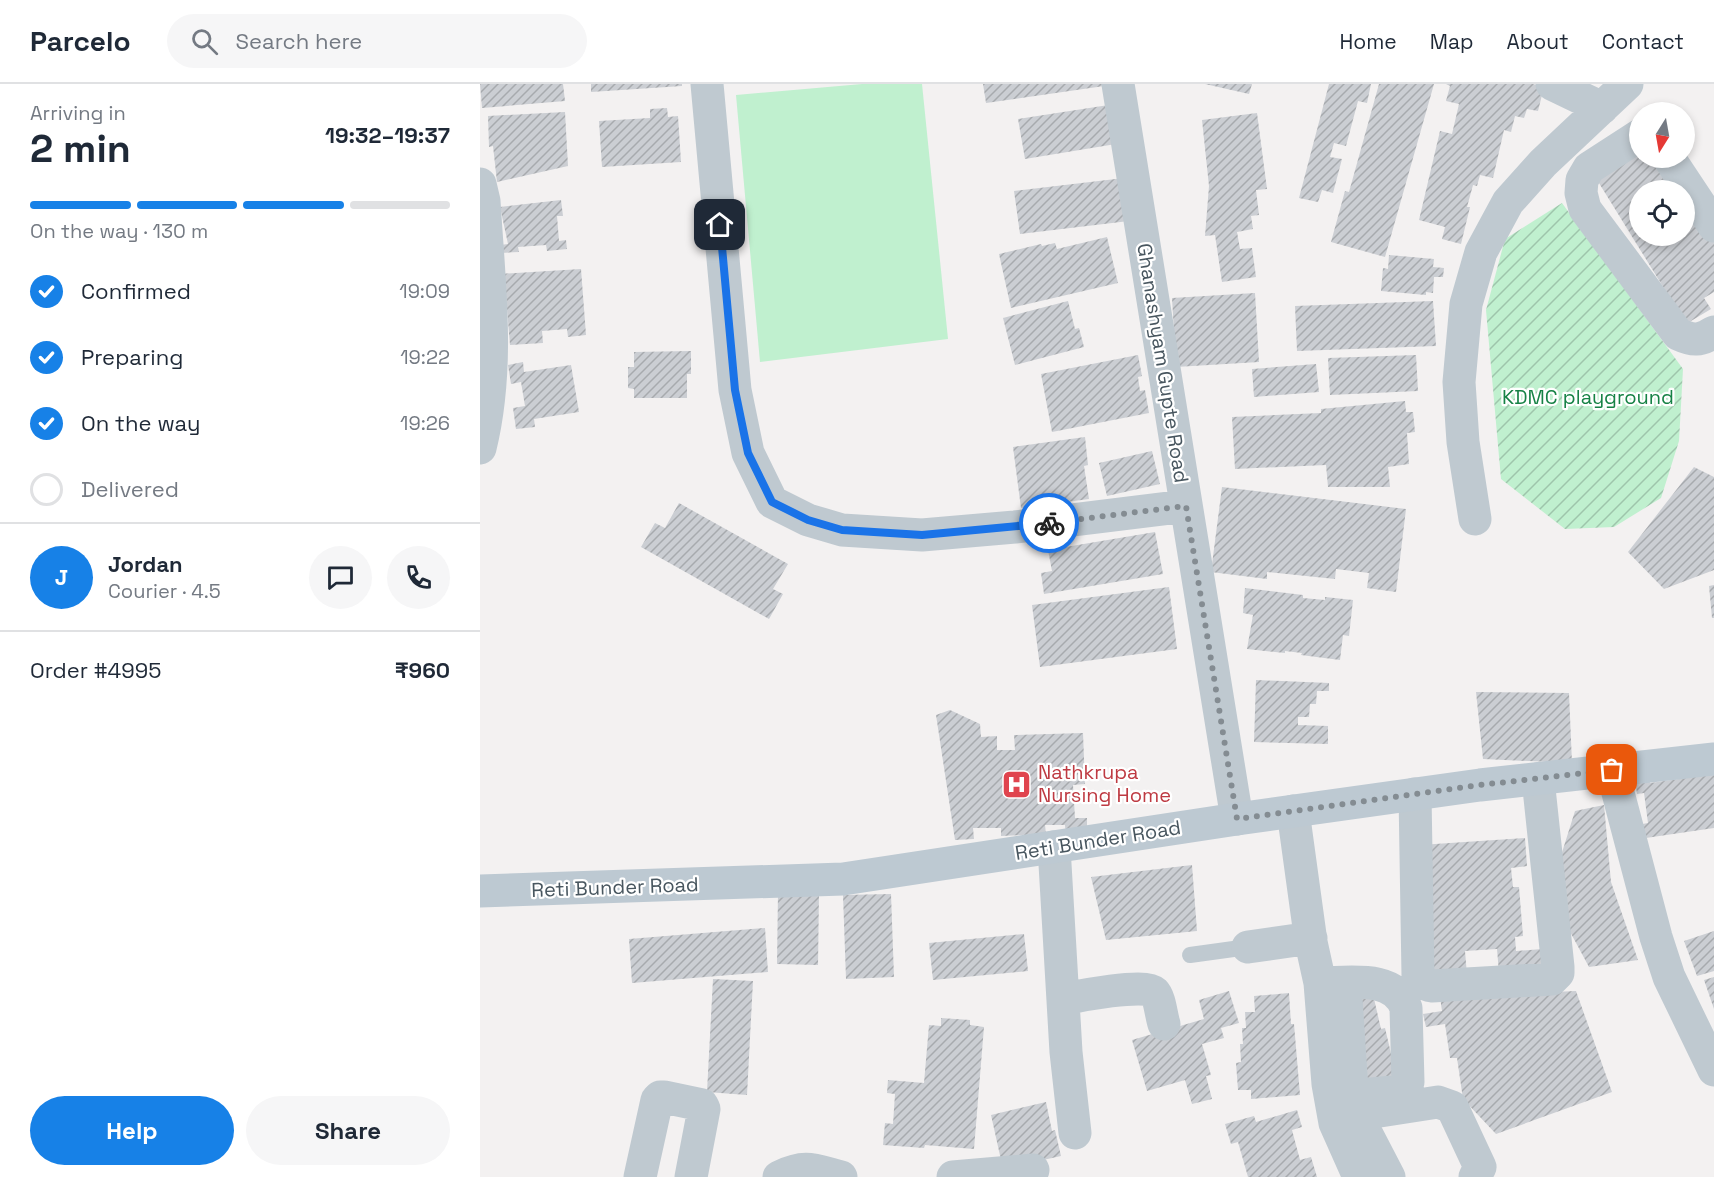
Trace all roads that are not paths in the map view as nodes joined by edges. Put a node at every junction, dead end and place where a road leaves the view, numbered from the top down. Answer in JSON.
{"nodes":[{"id":1,"x":707,"y":84,"type":"edge"},
{"id":2,"x":1118,"y":84,"type":"edge"},
{"id":3,"x":1552,"y":84,"type":"edge"},
{"id":4,"x":1622,"y":99,"type":"edge"},
{"id":5,"x":1629,"y":142,"type":"edge"},
{"id":6,"x":1676,"y":168,"type":"edge"},
{"id":7,"x":480,"y":184,"type":"edge"},
{"id":8,"x":1714,"y":226,"type":"edge"},
{"id":9,"x":1714,"y":332,"type":"edge"},
{"id":10,"x":480,"y":448,"type":"edge"},
{"id":11,"x":1186,"y":506,"type":"junction"},
{"id":12,"x":1475,"y":519,"type":"dead end"},
{"id":13,"x":1714,"y":759,"type":"edge"},
{"id":14,"x":1612,"y":770,"type":"junction"},
{"id":15,"x":1538,"y":779,"type":"junction"},
{"id":16,"x":1414,"y":794,"type":"junction"},
{"id":17,"x":1293,"y":811,"type":"junction"},
{"id":18,"x":1237,"y":819,"type":"junction"},
{"id":19,"x":1054,"y":847,"type":"junction"},
{"id":20,"x":480,"y":891,"type":"edge"},
{"id":21,"x":1311,"y":938,"type":"junction"},
{"id":22,"x":1248,"y":947,"type":"joint"},
{"id":23,"x":1190,"y":955,"type":"dead end"},
{"id":24,"x":1064,"y":999,"type":"junction"},
{"id":25,"x":1164,"y":1024,"type":"dead end"},
{"id":26,"x":1714,"y":1070,"type":"edge"},
{"id":27,"x":1075,"y":1134,"type":"dead end"},
{"id":28,"x":1033,"y":1170,"type":"dead end"},
{"id":29,"x":789,"y":1175,"type":"edge"},
{"id":30,"x":640,"y":1177,"type":"edge"},
{"id":31,"x":691,"y":1177,"type":"edge"},
{"id":32,"x":841,"y":1177,"type":"edge"},
{"id":33,"x":953,"y":1177,"type":"edge"},
{"id":34,"x":1359,"y":1177,"type":"edge"},
{"id":35,"x":1389,"y":1177,"type":"edge"},
{"id":36,"x":1475,"y":1177,"type":"edge"}],
"edges":[{"from":1,"to":11,"type":"street"},
{"from":2,"to":11,"type":"street","name":"Ghanashyam Gupte Road"},
{"from":3,"to":4,"type":"street"},
{"from":4,"to":12,"type":"street"},
{"from":5,"to":9,"type":"street"},
{"from":6,"to":8,"type":"street"},
{"from":7,"to":10,"type":"street"},
{"from":11,"to":18,"type":"street","name":"Ghanashyam Gupte Road"},
{"from":13,"to":14,"type":"street","name":"Reti Bunder Road"},
{"from":14,"to":15,"type":"street","name":"Reti Bunder Road"},
{"from":14,"to":26,"type":"street"},
{"from":15,"to":16,"type":"street","name":"Reti Bunder Road"},
{"from":15,"to":16,"type":"street"},
{"from":16,"to":17,"type":"street","name":"Reti Bunder Road"},
{"from":17,"to":18,"type":"street","name":"Reti Bunder Road"},
{"from":17,"to":21,"type":"street"},
{"from":18,"to":19,"type":"street","name":"Reti Bunder Road"},
{"from":19,"to":20,"type":"street","name":"Reti Bunder Road"},
{"from":19,"to":24,"type":"street"},
{"from":21,"to":22,"type":"street"},
{"from":21,"to":34,"type":"street"},
{"from":22,"to":23,"type":"lane"},
{"from":24,"to":25,"type":"street"},
{"from":24,"to":27,"type":"street"},
{"from":28,"to":33,"type":"street"},
{"from":29,"to":32,"type":"street"},
{"from":30,"to":31,"type":"street"},
{"from":35,"to":36,"type":"street"}]}
